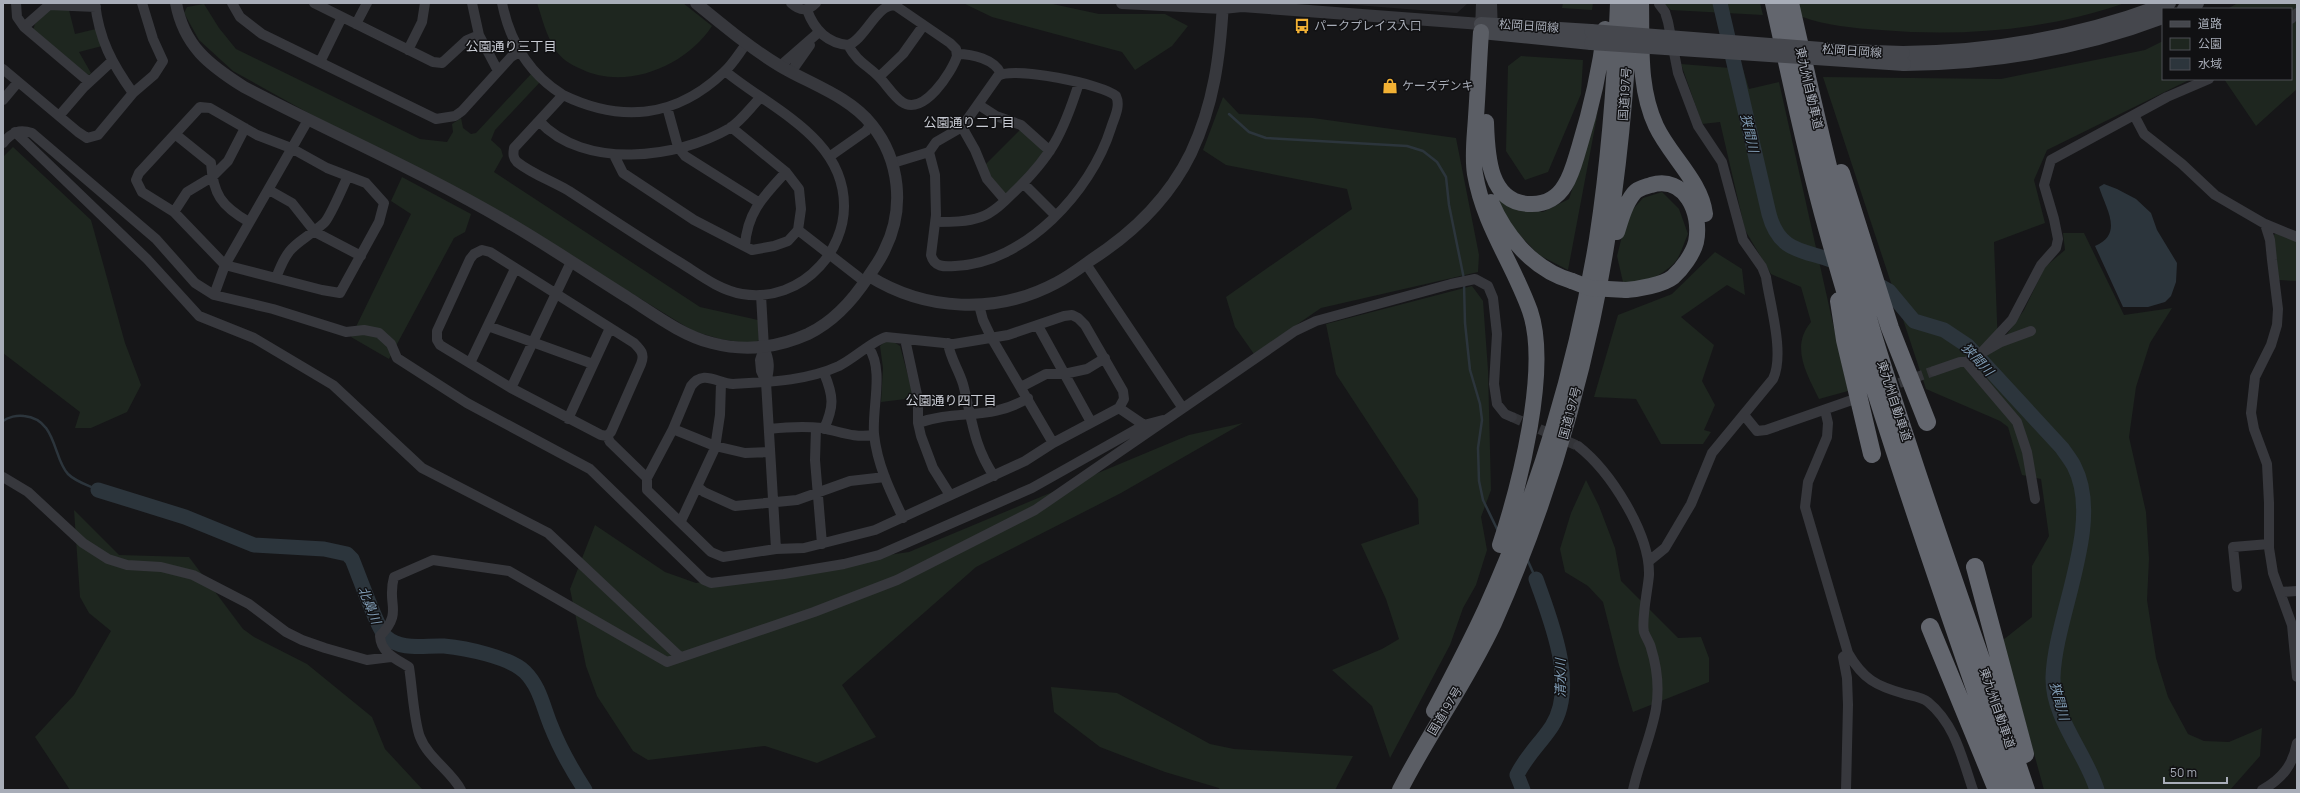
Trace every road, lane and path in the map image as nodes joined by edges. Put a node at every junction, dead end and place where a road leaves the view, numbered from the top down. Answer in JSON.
{"nodes":[{"id":1,"x":16,"y":3,"type":"edge"},
{"id":2,"x":142,"y":3,"type":"edge"},
{"id":3,"x":177,"y":3,"type":"edge"},
{"id":4,"x":232,"y":3,"type":"edge"},
{"id":5,"x":314,"y":3,"type":"edge"},
{"id":6,"x":367,"y":3,"type":"edge"},
{"id":7,"x":425,"y":3,"type":"edge"},
{"id":8,"x":472,"y":3,"type":"edge"},
{"id":9,"x":502,"y":3,"type":"edge"},
{"id":10,"x":696,"y":3,"type":"edge"},
{"id":11,"x":791,"y":3,"type":"edge"},
{"id":12,"x":816,"y":3,"type":"edge"},
{"id":13,"x":1122,"y":3,"type":"edge"},
{"id":14,"x":1482,"y":3,"type":"edge"},
{"id":15,"x":1491,"y":3,"type":"edge"},
{"id":16,"x":1608,"y":3,"type":"edge"},
{"id":17,"x":1618,"y":3,"type":"edge"},
{"id":18,"x":1630,"y":3,"type":"edge"},
{"id":19,"x":1641,"y":3,"type":"edge"},
{"id":20,"x":1774,"y":3,"type":"edge"},
{"id":21,"x":2169,"y":3,"type":"edge"},
{"id":22,"x":2198,"y":3,"type":"edge"},
{"id":23,"x":889,"y":4,"type":"edge"},
{"id":24,"x":1659,"y":4,"type":"dead end"},
{"id":25,"x":96,"y":5,"type":"edge"},
{"id":26,"x":1223,"y":6,"type":"edge"},
{"id":27,"x":2186,"y":8,"type":"edge"},
{"id":28,"x":807,"y":10,"type":"junction"},
{"id":29,"x":1792,"y":11,"type":"edge"},
{"id":30,"x":342,"y":17,"type":"junction"},
{"id":31,"x":2162,"y":17,"type":"edge"},
{"id":32,"x":356,"y":24,"type":"junction"},
{"id":33,"x":923,"y":26,"type":"junction"},
{"id":34,"x":24,"y":27,"type":"junction"},
{"id":35,"x":1486,"y":28,"type":"junction"},
{"id":36,"x":819,"y":32,"type":"junction"},
{"id":37,"x":479,"y":35,"type":"junction"},
{"id":38,"x":747,"y":44,"type":"junction"},
{"id":39,"x":848,"y":45,"type":"junction"},
{"id":40,"x":408,"y":50,"type":"junction"},
{"id":41,"x":519,"y":52,"type":"junction"},
{"id":42,"x":957,"y":54,"type":"junction"},
{"id":43,"x":1903,"y":58,"type":"junction"},
{"id":44,"x":111,"y":62,"type":"junction"},
{"id":45,"x":320,"y":62,"type":"junction"},
{"id":46,"x":780,"y":66,"type":"junction"},
{"id":47,"x":3,"y":69,"type":"edge"},
{"id":48,"x":498,"y":71,"type":"junction"},
{"id":49,"x":725,"y":71,"type":"junction"},
{"id":50,"x":791,"y":72,"type":"junction"},
{"id":51,"x":1001,"y":74,"type":"junction"},
{"id":52,"x":879,"y":77,"type":"junction"},
{"id":53,"x":2207,"y":80,"type":"edge"},
{"id":54,"x":18,"y":82,"type":"junction"},
{"id":55,"x":89,"y":82,"type":"junction"},
{"id":56,"x":1079,"y":83,"type":"junction"},
{"id":57,"x":133,"y":93,"type":"junction"},
{"id":58,"x":563,"y":95,"type":"junction"},
{"id":59,"x":760,"y":98,"type":"junction"},
{"id":60,"x":3,"y":100,"type":"edge"},
{"id":61,"x":979,"y":104,"type":"junction"},
{"id":62,"x":667,"y":108,"type":"junction"},
{"id":63,"x":2134,"y":114,"type":"junction"},
{"id":64,"x":60,"y":116,"type":"junction"},
{"id":65,"x":308,"y":120,"type":"junction"},
{"id":66,"x":539,"y":121,"type":"junction"},
{"id":67,"x":1486,"y":122,"type":"junction"},
{"id":68,"x":872,"y":124,"type":"junction"},
{"id":69,"x":731,"y":127,"type":"junction"},
{"id":70,"x":962,"y":127,"type":"junction"},
{"id":71,"x":245,"y":128,"type":"junction"},
{"id":72,"x":15,"y":132,"type":"junction"},
{"id":73,"x":175,"y":134,"type":"junction"},
{"id":74,"x":3,"y":142,"type":"edge"},
{"id":75,"x":678,"y":147,"type":"junction"},
{"id":76,"x":291,"y":148,"type":"junction"},
{"id":77,"x":1050,"y":151,"type":"junction"},
{"id":78,"x":929,"y":152,"type":"junction"},
{"id":79,"x":614,"y":155,"type":"junction"},
{"id":80,"x":829,"y":157,"type":"junction"},
{"id":81,"x":892,"y":163,"type":"junction"},
{"id":82,"x":786,"y":172,"type":"junction"},
{"id":83,"x":348,"y":176,"type":"junction"},
{"id":84,"x":212,"y":177,"type":"junction"},
{"id":85,"x":1023,"y":183,"type":"junction"},
{"id":86,"x":269,"y":190,"type":"junction"},
{"id":87,"x":1005,"y":200,"type":"junction"},
{"id":88,"x":758,"y":202,"type":"junction"},
{"id":89,"x":174,"y":212,"type":"junction"},
{"id":90,"x":1055,"y":215,"type":"junction"},
{"id":91,"x":1488,"y":220,"type":"junction"},
{"id":92,"x":249,"y":222,"type":"junction"},
{"id":93,"x":936,"y":222,"type":"junction"},
{"id":94,"x":1841,"y":223,"type":"junction"},
{"id":95,"x":2265,"y":224,"type":"junction"},
{"id":96,"x":313,"y":230,"type":"junction"},
{"id":97,"x":798,"y":230,"type":"junction"},
{"id":98,"x":2297,"y":237,"type":"edge"},
{"id":99,"x":744,"y":246,"type":"junction"},
{"id":100,"x":829,"y":254,"type":"junction"},
{"id":101,"x":361,"y":256,"type":"junction"},
{"id":102,"x":571,"y":262,"type":"junction"},
{"id":103,"x":1086,"y":264,"type":"junction"},
{"id":104,"x":225,"y":265,"type":"junction"},
{"id":105,"x":515,"y":269,"type":"junction"},
{"id":106,"x":276,"y":278,"type":"junction"},
{"id":107,"x":867,"y":279,"type":"junction"},
{"id":108,"x":1572,"y":285,"type":"junction"},
{"id":109,"x":555,"y":294,"type":"junction"},
{"id":110,"x":1626,"y":294,"type":"junction"},
{"id":111,"x":214,"y":295,"type":"junction"},
{"id":112,"x":761,"y":295,"type":"junction"},
{"id":113,"x":979,"y":305,"type":"junction"},
{"id":114,"x":488,"y":326,"type":"junction"},
{"id":115,"x":1038,"y":326,"type":"junction"},
{"id":116,"x":610,"y":328,"type":"junction"},
{"id":117,"x":2031,"y":331,"type":"dead end"},
{"id":118,"x":1858,"y":335,"type":"junction"},
{"id":119,"x":992,"y":338,"type":"junction"},
{"id":120,"x":905,"y":339,"type":"junction"},
{"id":121,"x":532,"y":342,"type":"junction"},
{"id":122,"x":948,"y":343,"type":"junction"},
{"id":123,"x":764,"y":348,"type":"junction"},
{"id":124,"x":869,"y":348,"type":"junction"},
{"id":125,"x":1982,"y":352,"type":"junction"},
{"id":126,"x":1106,"y":358,"type":"junction"},
{"id":127,"x":1966,"y":362,"type":"junction"},
{"id":128,"x":470,"y":363,"type":"junction"},
{"id":129,"x":593,"y":364,"type":"junction"},
{"id":130,"x":1934,"y":371,"type":"tunnel mouth"},
{"id":131,"x":824,"y":373,"type":"junction"},
{"id":132,"x":1064,"y":374,"type":"junction"},
{"id":133,"x":766,"y":382,"type":"junction"},
{"id":134,"x":721,"y":384,"type":"junction"},
{"id":135,"x":1021,"y":387,"type":"junction"},
{"id":136,"x":511,"y":388,"type":"junction"},
{"id":137,"x":1028,"y":398,"type":"junction"},
{"id":138,"x":1852,"y":400,"type":"dead end"},
{"id":139,"x":1182,"y":407,"type":"junction"},
{"id":140,"x":1119,"y":408,"type":"junction"},
{"id":141,"x":1572,"y":408,"type":"junction"},
{"id":142,"x":1825,"y":410,"type":"junction"},
{"id":143,"x":969,"y":415,"type":"junction"},
{"id":144,"x":1744,"y":415,"type":"junction"},
{"id":145,"x":1512,"y":417,"type":"tunnel mouth"},
{"id":146,"x":568,"y":419,"type":"junction"},
{"id":147,"x":1167,"y":419,"type":"junction"},
{"id":148,"x":1091,"y":422,"type":"junction"},
{"id":149,"x":1927,"y":422,"type":"dead end"},
{"id":150,"x":918,"y":423,"type":"junction"},
{"id":151,"x":1144,"y":425,"type":"junction"},
{"id":152,"x":820,"y":428,"type":"junction"},
{"id":153,"x":673,"y":429,"type":"junction"},
{"id":154,"x":769,"y":429,"type":"junction"},
{"id":155,"x":874,"y":435,"type":"junction"},
{"id":156,"x":607,"y":436,"type":"junction"},
{"id":157,"x":1053,"y":443,"type":"junction"},
{"id":158,"x":715,"y":446,"type":"junction"},
{"id":159,"x":1578,"y":446,"type":"tunnel mouth"},
{"id":160,"x":770,"y":452,"type":"junction"},
{"id":161,"x":1872,"y":454,"type":"dead end"},
{"id":162,"x":994,"y":476,"type":"junction"},
{"id":163,"x":3,"y":477,"type":"edge"},
{"id":164,"x":647,"y":478,"type":"junction"},
{"id":165,"x":885,"y":478,"type":"junction"},
{"id":166,"x":698,"y":487,"type":"junction"},
{"id":167,"x":819,"y":491,"type":"junction"},
{"id":168,"x":950,"y":495,"type":"junction"},
{"id":169,"x":2035,"y":499,"type":"dead end"},
{"id":170,"x":773,"y":502,"type":"junction"},
{"id":171,"x":903,"y":518,"type":"junction"},
{"id":172,"x":681,"y":521,"type":"junction"},
{"id":173,"x":822,"y":544,"type":"junction"},
{"id":174,"x":2268,"y":544,"type":"junction"},
{"id":175,"x":776,"y":549,"type":"junction"},
{"id":176,"x":1648,"y":561,"type":"junction"},
{"id":177,"x":1976,"y":567,"type":"dead end"},
{"id":178,"x":2237,"y":586,"type":"dead end"},
{"id":179,"x":2297,"y":591,"type":"edge"},
{"id":180,"x":2280,"y":592,"type":"junction"},
{"id":181,"x":1930,"y":627,"type":"dead end"},
{"id":182,"x":1848,"y":653,"type":"junction"},
{"id":183,"x":391,"y":657,"type":"junction"},
{"id":184,"x":680,"y":657,"type":"junction"},
{"id":185,"x":1452,"y":677,"type":"junction"},
{"id":186,"x":2297,"y":677,"type":"edge"},
{"id":187,"x":2297,"y":743,"type":"edge"},
{"id":188,"x":462,"y":790,"type":"edge"},
{"id":189,"x":1395,"y":790,"type":"edge"},
{"id":190,"x":1400,"y":790,"type":"edge"},
{"id":191,"x":1633,"y":790,"type":"edge"},
{"id":192,"x":1846,"y":790,"type":"edge"},
{"id":193,"x":1973,"y":790,"type":"edge"},
{"id":194,"x":1997,"y":790,"type":"edge"},
{"id":195,"x":2010,"y":790,"type":"edge"},
{"id":196,"x":2026,"y":790,"type":"edge"},
{"id":197,"x":2034,"y":790,"type":"edge"},
{"id":198,"x":2262,"y":790,"type":"edge"}],
"edges":[{"from":1,"to":34,"type":"street"},
{"from":2,"to":57,"type":"street"},
{"from":3,"to":65,"type":"street"},
{"from":4,"to":45,"type":"street"},
{"from":5,"to":30,"type":"street"},
{"from":6,"to":32,"type":"street"},
{"from":7,"to":40,"type":"street"},
{"from":8,"to":37,"type":"street"},
{"from":9,"to":41,"type":"street"},
{"from":10,"to":38,"type":"street"},
{"from":11,"to":28,"type":"street"},
{"from":12,"to":28,"type":"street"},
{"from":13,"to":26,"type":"street"},
{"from":14,"to":35,"type":"street"},
{"from":15,"to":35,"type":"street"},
{"from":16,"to":67,"type":"highway"},
{"from":17,"to":185,"type":"highway","name":"国道197号"},
{"from":18,"to":141,"type":"highway","name":"国道197号"},
{"from":19,"to":110,"type":"highway"},
{"from":20,"to":94,"type":"highway","name":"東九州自動車道"},
{"from":21,"to":43,"type":"main road","name":"松岡日岡線"},
{"from":22,"to":27,"type":"main road"},
{"from":23,"to":33,"type":"street"},
{"from":23,"to":39,"type":"street"},
{"from":24,"to":144,"type":"street"},
{"from":25,"to":34,"type":"street"},
{"from":25,"to":44,"type":"street"},
{"from":26,"to":35,"type":"street"},
{"from":26,"to":103,"type":"street"},
{"from":28,"to":36,"type":"street"},
{"from":29,"to":94,"type":"highway","name":"東九州自動車道"},
{"from":30,"to":32,"type":"street"},
{"from":30,"to":45,"type":"street"},
{"from":31,"to":43,"type":"main road","name":"松岡日岡線"},
{"from":32,"to":40,"type":"street"},
{"from":33,"to":42,"type":"street"},
{"from":33,"to":52,"type":"street"},
{"from":34,"to":55,"type":"street"},
{"from":35,"to":43,"type":"main road","name":"松岡日岡線","bridge":true},
{"from":35,"to":67,"type":"highway"},
{"from":35,"to":91,"type":"highway"},
{"from":36,"to":39,"type":"street"},
{"from":36,"to":46,"type":"street"},
{"from":36,"to":50,"type":"street"},
{"from":37,"to":40,"type":"street"},
{"from":37,"to":48,"type":"street"},
{"from":38,"to":46,"type":"street"},
{"from":38,"to":49,"type":"street"},
{"from":39,"to":52,"type":"street"},
{"from":41,"to":48,"type":"street"},
{"from":41,"to":58,"type":"street"},
{"from":42,"to":51,"type":"street"},
{"from":42,"to":52,"type":"street"},
{"from":44,"to":55,"type":"street"},
{"from":44,"to":57,"type":"street"},
{"from":45,"to":48,"type":"street"},
{"from":46,"to":50,"type":"street"},
{"from":47,"to":54,"type":"street"},
{"from":49,"to":59,"type":"street"},
{"from":49,"to":62,"type":"street"},
{"from":50,"to":68,"type":"street"},
{"from":51,"to":56,"type":"street"},
{"from":51,"to":61,"type":"street"},
{"from":53,"to":63,"type":"street"},
{"from":54,"to":60,"type":"street"},
{"from":54,"to":64,"type":"street"},
{"from":55,"to":64,"type":"street"},
{"from":56,"to":77,"type":"street"},
{"from":56,"to":90,"type":"street"},
{"from":57,"to":64,"type":"street"},
{"from":58,"to":62,"type":"street"},
{"from":58,"to":66,"type":"street"},
{"from":59,"to":69,"type":"street"},
{"from":59,"to":80,"type":"street"},
{"from":61,"to":70,"type":"street"},
{"from":61,"to":77,"type":"street"},
{"from":62,"to":75,"type":"street"},
{"from":63,"to":95,"type":"street"},
{"from":63,"to":125,"type":"street"},
{"from":65,"to":76,"type":"street"},
{"from":65,"to":102,"type":"street"},
{"from":66,"to":79,"type":"street"},
{"from":66,"to":112,"type":"street"},
{"from":67,"to":108,"type":"highway"},
{"from":68,"to":80,"type":"street"},
{"from":68,"to":81,"type":"street"},
{"from":69,"to":75,"type":"street"},
{"from":69,"to":82,"type":"street"},
{"from":70,"to":78,"type":"street"},
{"from":70,"to":87,"type":"street"},
{"from":71,"to":73,"type":"street"},
{"from":71,"to":76,"type":"street"},
{"from":71,"to":84,"type":"street"},
{"from":72,"to":74,"type":"street"},
{"from":72,"to":111,"type":"street"},
{"from":72,"to":184,"type":"street"},
{"from":73,"to":84,"type":"street"},
{"from":73,"to":89,"type":"street"},
{"from":75,"to":79,"type":"street"},
{"from":75,"to":88,"type":"street"},
{"from":76,"to":83,"type":"street"},
{"from":76,"to":86,"type":"street"},
{"from":77,"to":85,"type":"street"},
{"from":78,"to":81,"type":"street"},
{"from":78,"to":93,"type":"street"},
{"from":79,"to":99,"type":"street"},
{"from":80,"to":100,"type":"street"},
{"from":81,"to":107,"type":"street"},
{"from":82,"to":88,"type":"street"},
{"from":82,"to":97,"type":"street"},
{"from":83,"to":96,"type":"street"},
{"from":83,"to":101,"type":"street"},
{"from":84,"to":89,"type":"street"},
{"from":84,"to":92,"type":"street"},
{"from":85,"to":87,"type":"street"},
{"from":85,"to":90,"type":"street"},
{"from":86,"to":92,"type":"street"},
{"from":86,"to":96,"type":"street"},
{"from":87,"to":93,"type":"street"},
{"from":88,"to":99,"type":"street"},
{"from":89,"to":104,"type":"street"},
{"from":90,"to":93,"type":"street"},
{"from":91,"to":108,"type":"highway"},
{"from":91,"to":185,"type":"highway"},
{"from":92,"to":104,"type":"street"},
{"from":94,"to":118,"type":"highway"},
{"from":94,"to":118,"type":"highway","name":"東九州自動車道"},
{"from":94,"to":149,"type":"highway"},
{"from":95,"to":98,"type":"street"},
{"from":95,"to":174,"type":"street"},
{"from":96,"to":101,"type":"street"},
{"from":96,"to":106,"type":"street"},
{"from":97,"to":99,"type":"street"},
{"from":97,"to":100,"type":"street"},
{"from":100,"to":107,"type":"street"},
{"from":100,"to":112,"type":"street"},
{"from":101,"to":106,"type":"street"},
{"from":102,"to":109,"type":"street"},
{"from":102,"to":123,"type":"street"},
{"from":103,"to":113,"type":"street"},
{"from":103,"to":139,"type":"street"},
{"from":104,"to":106,"type":"street"},
{"from":104,"to":111,"type":"street"},
{"from":105,"to":109,"type":"street"},
{"from":105,"to":114,"type":"street"},
{"from":105,"to":128,"type":"street"},
{"from":107,"to":113,"type":"street"},
{"from":107,"to":123,"type":"street"},
{"from":108,"to":110,"type":"highway"},
{"from":109,"to":116,"type":"street"},
{"from":109,"to":121,"type":"street"},
{"from":110,"to":141,"type":"highway"},
{"from":111,"to":151,"type":"street"},
{"from":112,"to":123,"type":"street"},
{"from":113,"to":119,"type":"street"},
{"from":114,"to":121,"type":"street"},
{"from":114,"to":128,"type":"street"},
{"from":115,"to":119,"type":"street"},
{"from":115,"to":126,"type":"street"},
{"from":115,"to":132,"type":"street"},
{"from":116,"to":129,"type":"street"},
{"from":116,"to":156,"type":"street"},
{"from":117,"to":125,"type":"street"},
{"from":118,"to":161,"type":"highway"},
{"from":118,"to":195,"type":"highway","name":"東九州自動車道"},
{"from":118,"to":196,"type":"highway","name":"東九州自動車道"},
{"from":119,"to":122,"type":"street"},
{"from":119,"to":135,"type":"street"},
{"from":120,"to":122,"type":"street"},
{"from":120,"to":124,"type":"street"},
{"from":120,"to":150,"type":"street"},
{"from":121,"to":129,"type":"street"},
{"from":121,"to":136,"type":"street"},
{"from":122,"to":143,"type":"street"},
{"from":123,"to":133,"type":"street"},
{"from":124,"to":131,"type":"street"},
{"from":124,"to":155,"type":"street"},
{"from":125,"to":127,"type":"street"},
{"from":126,"to":132,"type":"street"},
{"from":126,"to":140,"type":"street"},
{"from":127,"to":130,"type":"street"},
{"from":127,"to":169,"type":"street"},
{"from":128,"to":136,"type":"street"},
{"from":129,"to":146,"type":"street"},
{"from":131,"to":133,"type":"street"},
{"from":131,"to":152,"type":"street"},
{"from":132,"to":135,"type":"street"},
{"from":132,"to":148,"type":"street"},
{"from":133,"to":134,"type":"street"},
{"from":133,"to":154,"type":"street"},
{"from":134,"to":153,"type":"street"},
{"from":134,"to":158,"type":"street"},
{"from":135,"to":137,"type":"street"},
{"from":136,"to":146,"type":"street"},
{"from":137,"to":143,"type":"street"},
{"from":137,"to":157,"type":"street"},
{"from":138,"to":142,"type":"street"},
{"from":139,"to":145,"type":"street"},
{"from":139,"to":147,"type":"street"},
{"from":140,"to":148,"type":"street"},
{"from":140,"to":151,"type":"street"},
{"from":141,"to":190,"type":"highway","name":"国道197号"},
{"from":142,"to":144,"type":"street"},
{"from":142,"to":182,"type":"street"},
{"from":143,"to":150,"type":"street"},
{"from":143,"to":162,"type":"street"},
{"from":144,"to":176,"type":"street"},
{"from":146,"to":156,"type":"street"},
{"from":147,"to":151,"type":"street"},
{"from":147,"to":184,"type":"street"},
{"from":148,"to":157,"type":"street"},
{"from":150,"to":168,"type":"street"},
{"from":152,"to":154,"type":"street"},
{"from":152,"to":155,"type":"street"},
{"from":152,"to":167,"type":"street"},
{"from":153,"to":158,"type":"street"},
{"from":153,"to":164,"type":"street"},
{"from":154,"to":160,"type":"street"},
{"from":155,"to":165,"type":"street"},
{"from":156,"to":164,"type":"street"},
{"from":157,"to":162,"type":"street"},
{"from":158,"to":160,"type":"street"},
{"from":158,"to":166,"type":"street"},
{"from":159,"to":176,"type":"street"},
{"from":160,"to":170,"type":"street"},
{"from":162,"to":168,"type":"street"},
{"from":163,"to":183,"type":"street"},
{"from":164,"to":172,"type":"street"},
{"from":165,"to":167,"type":"street"},
{"from":165,"to":171,"type":"street"},
{"from":166,"to":170,"type":"street"},
{"from":166,"to":172,"type":"street"},
{"from":167,"to":170,"type":"street"},
{"from":167,"to":173,"type":"street"},
{"from":168,"to":171,"type":"street"},
{"from":170,"to":175,"type":"street"},
{"from":171,"to":173,"type":"street"},
{"from":172,"to":175,"type":"street"},
{"from":173,"to":175,"type":"street"},
{"from":174,"to":178,"type":"street"},
{"from":174,"to":180,"type":"street"},
{"from":176,"to":191,"type":"street"},
{"from":177,"to":197,"type":"highway"},
{"from":179,"to":180,"type":"street"},
{"from":180,"to":186,"type":"street"},
{"from":181,"to":194,"type":"highway"},
{"from":182,"to":192,"type":"street"},
{"from":182,"to":193,"type":"street"},
{"from":183,"to":184,"type":"street"},
{"from":183,"to":188,"type":"street"},
{"from":185,"to":189,"type":"highway","name":"国道197号"},
{"from":187,"to":198,"type":"street"}]}
